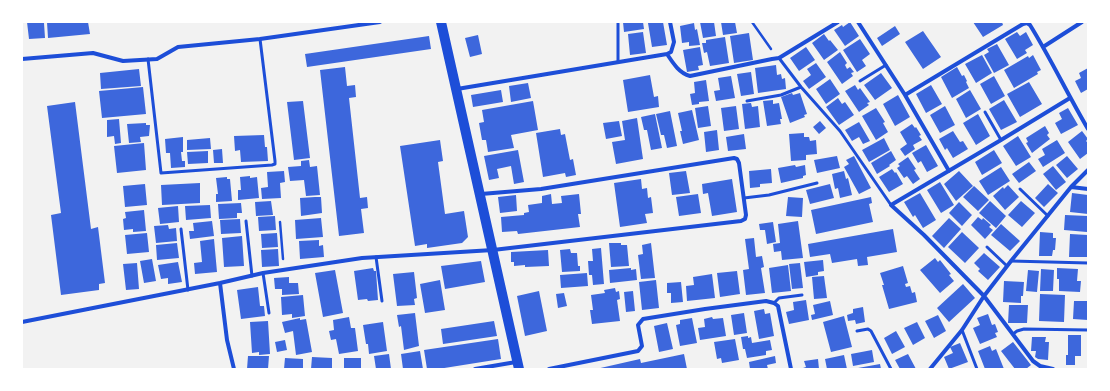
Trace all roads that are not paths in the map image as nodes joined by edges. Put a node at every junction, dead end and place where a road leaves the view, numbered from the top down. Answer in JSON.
{"nodes":[{"id":1,"x":380,"y":22,"type":"edge"},
{"id":2,"x":441,"y":22,"type":"edge"},
{"id":3,"x":618,"y":22,"type":"edge"},
{"id":4,"x":670,"y":22,"type":"edge"},
{"id":5,"x":838,"y":22,"type":"edge"},
{"id":6,"x":858,"y":22,"type":"edge"},
{"id":7,"x":1082,"y":22,"type":"edge"},
{"id":8,"x":260,"y":39,"type":"junction"},
{"id":9,"x":1044,"y":47,"type":"junction"},
{"id":10,"x":667,"y":54,"type":"junction"},
{"id":11,"x":779,"y":58,"type":"junction"},
{"id":12,"x":22,"y":59,"type":"edge"},
{"id":13,"x":148,"y":59,"type":"junction"},
{"id":14,"x":618,"y":62,"type":"junction"},
{"id":15,"x":886,"y":65,"type":"junction"},
{"id":16,"x":860,"y":81,"type":"dead end"},
{"id":17,"x":801,"y":87,"type":"junction"},
{"id":18,"x":457,"y":89,"type":"junction"},
{"id":19,"x":905,"y":95,"type":"junction"},
{"id":20,"x":1070,"y":98,"type":"junction"},
{"id":21,"x":747,"y":101,"type":"dead end"},
{"id":22,"x":985,"y":112,"type":"dead end"},
{"id":23,"x":1088,"y":129,"type":"edge"},
{"id":24,"x":1002,"y":140,"type":"junction"},
{"id":25,"x":1088,"y":170,"type":"edge"},
{"id":26,"x":949,"y":171,"type":"junction"},
{"id":27,"x":817,"y":183,"type":"dead end"},
{"id":28,"x":1071,"y":187,"type":"junction"},
{"id":29,"x":1020,"y":189,"type":"dead end"},
{"id":30,"x":1088,"y":189,"type":"edge"},
{"id":31,"x":481,"y":194,"type":"junction"},
{"id":32,"x":744,"y":198,"type":"junction"},
{"id":33,"x":891,"y":205,"type":"junction"},
{"id":34,"x":1048,"y":216,"type":"junction"},
{"id":35,"x":246,"y":221,"type":"dead end"},
{"id":36,"x":181,"y":229,"type":"dead end"},
{"id":37,"x":987,"y":247,"type":"dead end"},
{"id":38,"x":493,"y":250,"type":"junction"},
{"id":39,"x":376,"y":257,"type":"junction"},
{"id":40,"x":1011,"y":261,"type":"junction"},
{"id":41,"x":1088,"y":263,"type":"edge"},
{"id":42,"x":1007,"y":266,"type":"junction"},
{"id":43,"x":263,"y":273,"type":"junction"},
{"id":44,"x":252,"y":276,"type":"junction"},
{"id":45,"x":220,"y":284,"type":"junction"},
{"id":46,"x":188,"y":290,"type":"junction"},
{"id":47,"x":802,"y":295,"type":"dead end"},
{"id":48,"x":984,"y":296,"type":"junction"},
{"id":49,"x":382,"y":301,"type":"dead end"},
{"id":50,"x":774,"y":302,"type":"junction"},
{"id":51,"x":268,"y":313,"type":"dead end"},
{"id":52,"x":22,"y":322,"type":"edge"},
{"id":53,"x":962,"y":330,"type":"junction"},
{"id":54,"x":1088,"y":330,"type":"edge"},
{"id":55,"x":857,"y":331,"type":"dead end"},
{"id":56,"x":1014,"y":334,"type":"junction"},
{"id":57,"x":519,"y":365,"type":"edge"},
{"id":58,"x":234,"y":369,"type":"edge"},
{"id":59,"x":475,"y":369,"type":"edge"},
{"id":60,"x":549,"y":369,"type":"edge"},
{"id":61,"x":790,"y":369,"type":"edge"},
{"id":62,"x":890,"y":369,"type":"edge"},
{"id":63,"x":930,"y":369,"type":"edge"},
{"id":64,"x":977,"y":369,"type":"edge"},
{"id":65,"x":1053,"y":369,"type":"edge"}],
"edges":[{"from":1,"to":8,"type":"street"},
{"from":2,"to":18,"type":"main road"},
{"from":3,"to":14,"type":"lane"},
{"from":4,"to":10,"type":"street"},
{"from":5,"to":11,"type":"street"},
{"from":6,"to":15,"type":"street"},
{"from":7,"to":9,"type":"street"},
{"from":8,"to":13,"type":"street"},
{"from":8,"to":13,"type":"lane"},
{"from":9,"to":19,"type":"street"},
{"from":9,"to":20,"type":"street"},
{"from":10,"to":11,"type":"street"},
{"from":10,"to":14,"type":"street"},
{"from":11,"to":17,"type":"lane"},
{"from":12,"to":13,"type":"street"},
{"from":14,"to":18,"type":"street"},
{"from":15,"to":16,"type":"lane"},
{"from":15,"to":19,"type":"street"},
{"from":17,"to":21,"type":"lane"},
{"from":17,"to":33,"type":"lane"},
{"from":18,"to":31,"type":"main road"},
{"from":19,"to":26,"type":"street"},
{"from":20,"to":23,"type":"street"},
{"from":20,"to":24,"type":"street"},
{"from":22,"to":24,"type":"lane"},
{"from":24,"to":26,"type":"street"},
{"from":25,"to":28,"type":"street"},
{"from":26,"to":33,"type":"street"},
{"from":27,"to":32,"type":"lane"},
{"from":28,"to":30,"type":"street"},
{"from":28,"to":34,"type":"street"},
{"from":29,"to":34,"type":"lane"},
{"from":31,"to":32,"type":"street"},
{"from":31,"to":38,"type":"main road"},
{"from":32,"to":38,"type":"street"},
{"from":33,"to":48,"type":"street"},
{"from":34,"to":40,"type":"street"},
{"from":35,"to":44,"type":"lane"},
{"from":36,"to":46,"type":"lane"},
{"from":37,"to":42,"type":"lane"},
{"from":38,"to":39,"type":"street"},
{"from":38,"to":57,"type":"main road"},
{"from":39,"to":43,"type":"street"},
{"from":39,"to":49,"type":"lane"},
{"from":40,"to":41,"type":"lane"},
{"from":40,"to":42,"type":"street"},
{"from":42,"to":48,"type":"street"},
{"from":43,"to":44,"type":"street"},
{"from":43,"to":51,"type":"lane"},
{"from":44,"to":45,"type":"street"},
{"from":45,"to":46,"type":"street"},
{"from":45,"to":58,"type":"street"},
{"from":46,"to":52,"type":"street"},
{"from":47,"to":50,"type":"lane"},
{"from":48,"to":53,"type":"street"},
{"from":48,"to":56,"type":"street"},
{"from":50,"to":60,"type":"street"},
{"from":50,"to":61,"type":"street"},
{"from":53,"to":63,"type":"street"},
{"from":53,"to":64,"type":"lane"},
{"from":54,"to":56,"type":"lane"},
{"from":55,"to":62,"type":"lane"},
{"from":56,"to":65,"type":"street"},
{"from":57,"to":59,"type":"street"}]}
